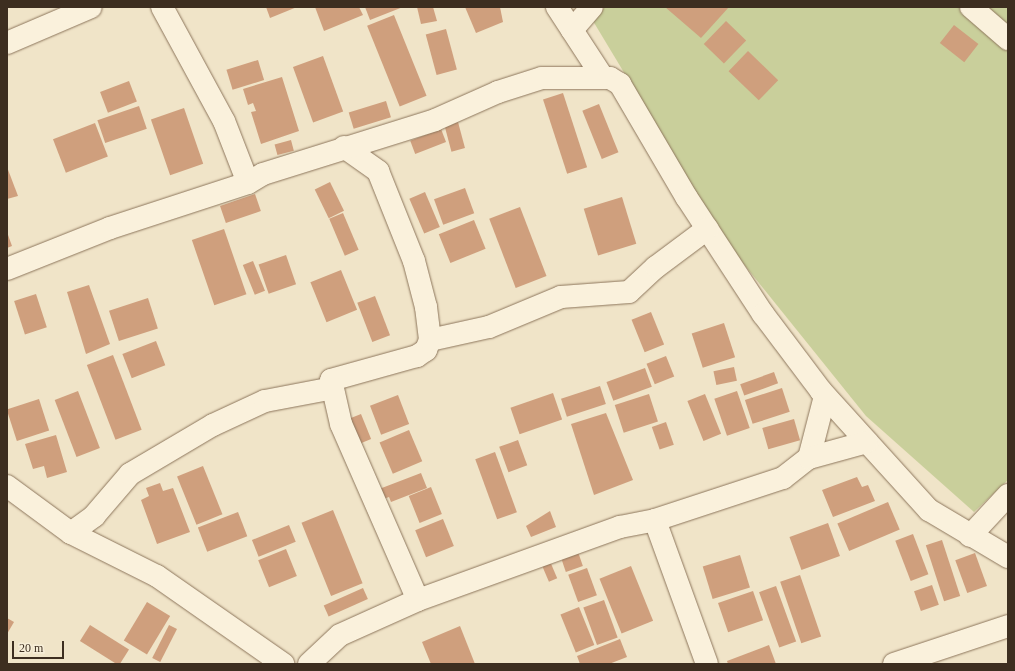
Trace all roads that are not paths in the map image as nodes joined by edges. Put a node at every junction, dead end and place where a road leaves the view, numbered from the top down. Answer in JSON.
{"nodes":[{"id":1,"x":89,"y":7,"type":"edge"},
{"id":2,"x":162,"y":7,"type":"edge"},
{"id":3,"x":557,"y":7,"type":"edge"},
{"id":4,"x":592,"y":7,"type":"edge"},
{"id":5,"x":971,"y":7,"type":"edge"},
{"id":6,"x":572,"y":30,"type":"junction"},
{"id":7,"x":1008,"y":39,"type":"edge"},
{"id":8,"x":7,"y":43,"type":"edge"},
{"id":9,"x":607,"y":78,"type":"junction"},
{"id":10,"x":386,"y":135,"type":"junction"},
{"id":11,"x":344,"y":147,"type":"junction"},
{"id":12,"x":378,"y":171,"type":"junction"},
{"id":13,"x":248,"y":183,"type":"junction"},
{"id":14,"x":708,"y":229,"type":"junction"},
{"id":15,"x":7,"y":269,"type":"edge"},
{"id":16,"x":430,"y":340,"type":"junction"},
{"id":17,"x":333,"y":388,"type":"junction"},
{"id":18,"x":825,"y":396,"type":"junction"},
{"id":19,"x":867,"y":442,"type":"junction"},
{"id":20,"x":809,"y":458,"type":"junction"},
{"id":21,"x":7,"y":486,"type":"edge"},
{"id":22,"x":1008,"y":495,"type":"edge"},
{"id":23,"x":654,"y":520,"type":"junction"},
{"id":24,"x":71,"y":533,"type":"junction"},
{"id":25,"x":970,"y":536,"type":"junction"},
{"id":26,"x":1008,"y":557,"type":"edge"},
{"id":27,"x":418,"y":600,"type":"junction"},
{"id":28,"x":1008,"y":626,"type":"edge"},
{"id":29,"x":283,"y":664,"type":"edge"},
{"id":30,"x":309,"y":664,"type":"edge"},
{"id":31,"x":707,"y":664,"type":"edge"},
{"id":32,"x":895,"y":664,"type":"edge"}],
"edges":[{"from":1,"to":8,"type":"street"},
{"from":2,"to":13,"type":"street"},
{"from":3,"to":6,"type":"street"},
{"from":4,"to":6,"type":"street"},
{"from":5,"to":7,"type":"street"},
{"from":6,"to":9,"type":"street"},
{"from":9,"to":10,"type":"street"},
{"from":9,"to":14,"type":"street"},
{"from":10,"to":11,"type":"street"},
{"from":10,"to":12,"type":"street"},
{"from":11,"to":12,"type":"street"},
{"from":11,"to":13,"type":"street"},
{"from":12,"to":16,"type":"street"},
{"from":13,"to":15,"type":"street"},
{"from":14,"to":16,"type":"street"},
{"from":14,"to":18,"type":"street"},
{"from":16,"to":17,"type":"street"},
{"from":17,"to":24,"type":"street"},
{"from":17,"to":27,"type":"street"},
{"from":18,"to":19,"type":"street"},
{"from":18,"to":20,"type":"street"},
{"from":19,"to":20,"type":"street"},
{"from":19,"to":25,"type":"street"},
{"from":20,"to":23,"type":"street"},
{"from":21,"to":24,"type":"street"},
{"from":22,"to":25,"type":"street"},
{"from":23,"to":27,"type":"street"},
{"from":23,"to":31,"type":"street"},
{"from":24,"to":29,"type":"street"},
{"from":25,"to":26,"type":"street"},
{"from":27,"to":30,"type":"street"},
{"from":28,"to":32,"type":"street"}]}
